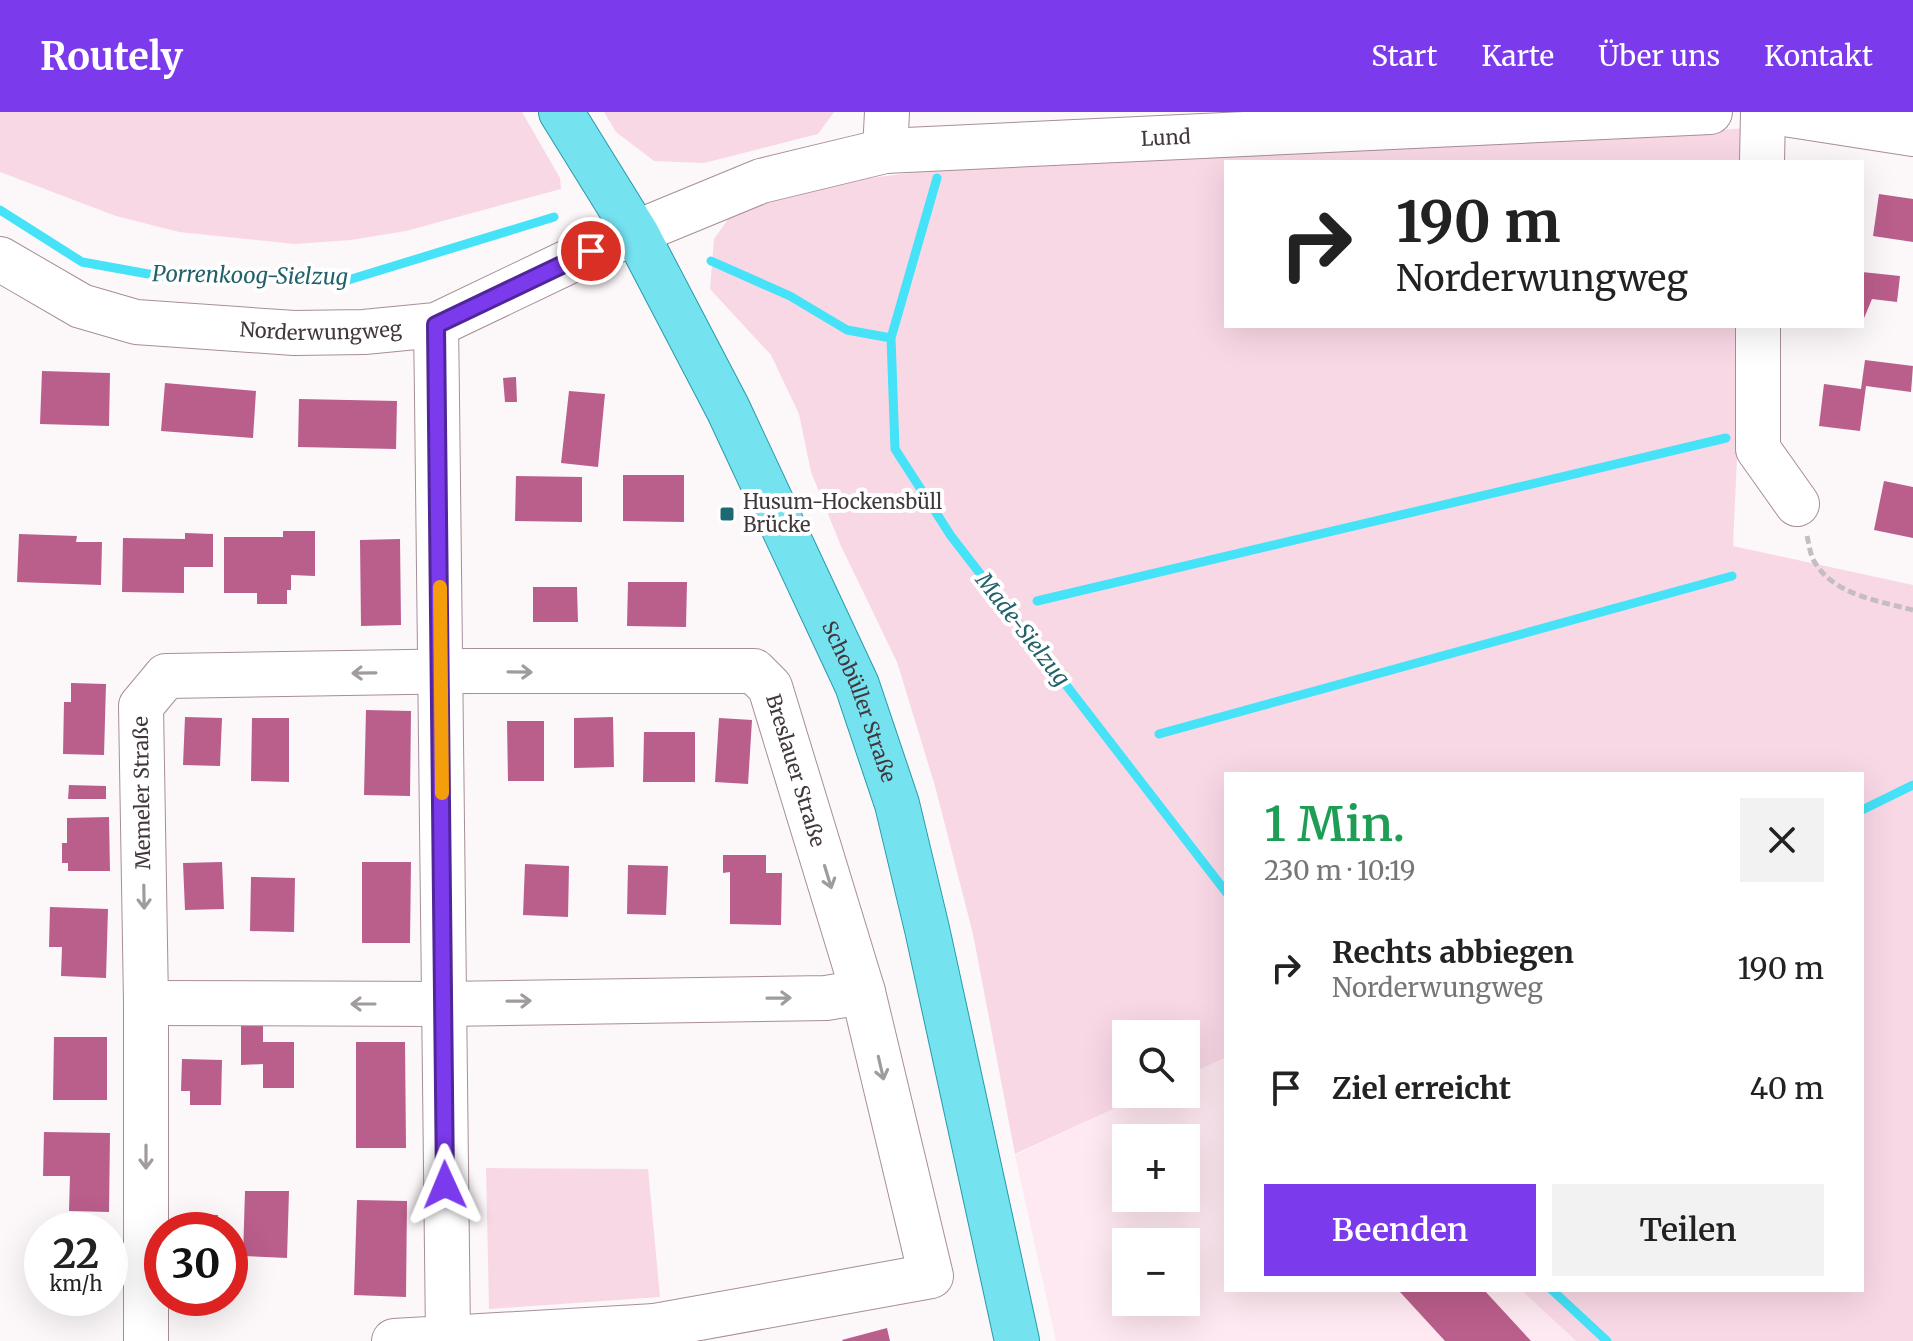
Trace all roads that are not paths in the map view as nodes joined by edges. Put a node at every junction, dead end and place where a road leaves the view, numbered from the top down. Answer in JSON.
{"nodes":[{"id":1,"x":1696,"y":112,"type":"edge"},
{"id":2,"x":1710,"y":112,"type":"edge"},
{"id":3,"x":1763,"y":112,"type":"edge"},
{"id":4,"x":1771,"y":112,"type":"edge"},
{"id":5,"x":562,"y":114,"type":"edge"},
{"id":6,"x":1899,"y":125,"type":"edge"},
{"id":7,"x":886,"y":132,"type":"edge"},
{"id":8,"x":1762,"y":160,"type":"edge"},
{"id":9,"x":636,"y":233,"type":"junction"},
{"id":10,"x":0,"y":259,"type":"edge"},
{"id":11,"x":436,"y":325,"type":"junction"},
{"id":12,"x":1758,"y":328,"type":"edge"},
{"id":13,"x":1797,"y":504,"type":"road end"},
{"id":14,"x":442,"y":672,"type":"junction"},
{"id":15,"x":863,"y":992,"type":"junction"},
{"id":16,"x":146,"y":1003,"type":"junction"},
{"id":17,"x":441,"y":1004,"type":"junction"},
{"id":18,"x":656,"y":1334,"type":"edge"},
{"id":19,"x":448,"y":1337,"type":"junction"},
{"id":20,"x":146,"y":1341,"type":"edge"},
{"id":21,"x":394,"y":1341,"type":"edge"},
{"id":22,"x":1017,"y":1341,"type":"edge"}],
"edges":[{"from":1,"to":2,"type":"street","name":"Lund"},
{"from":1,"to":7,"type":"street","name":"Lund"},
{"from":3,"to":8,"type":"street"},
{"from":4,"to":6,"type":"street"},
{"from":5,"to":9,"type":"main road","name":"Schobüller Straße"},
{"from":7,"to":9,"type":"street","name":"Lund"},
{"from":9,"to":11,"type":"street","name":"Norderwungweg"},
{"from":9,"to":22,"type":"main road","name":"Schobüller Straße"},
{"from":10,"to":11,"type":"street","name":"Norderwungweg"},
{"from":11,"to":14,"type":"street"},
{"from":12,"to":13,"type":"street"},
{"from":14,"to":15,"type":"street","name":"Breslauer Straße","one_way":true},
{"from":14,"to":16,"type":"street","name":"Memeler Straße","one_way":true},
{"from":14,"to":17,"type":"street"},
{"from":17,"to":15,"type":"street","one_way":true},
{"from":15,"to":18,"type":"street","name":"Breslauer Straße","one_way":true},
{"from":17,"to":16,"type":"street","one_way":true},
{"from":16,"to":20,"type":"street","name":"Memeler Straße","one_way":true},
{"from":17,"to":19,"type":"street"},
{"from":18,"to":19,"type":"street","name":"Breslauer Straße"},
{"from":19,"to":21,"type":"street"}]}
